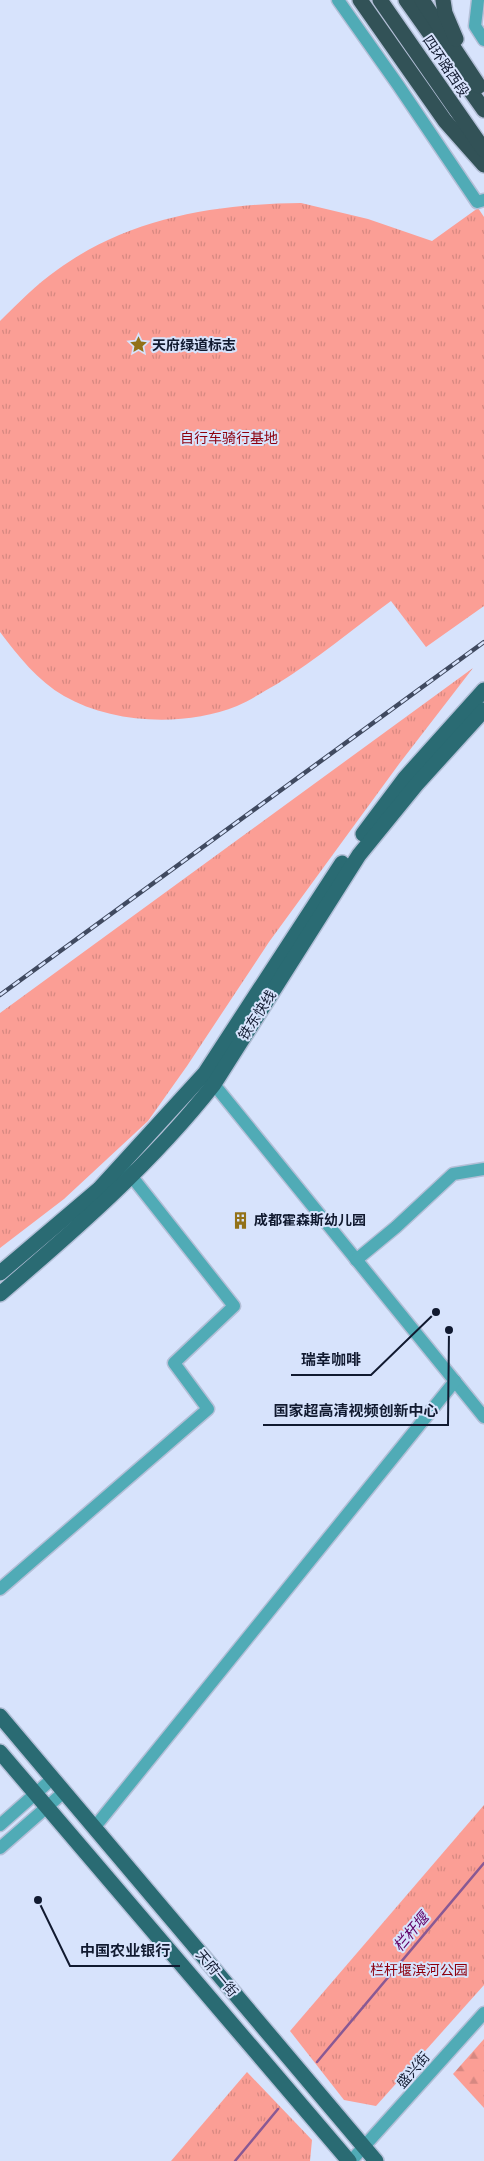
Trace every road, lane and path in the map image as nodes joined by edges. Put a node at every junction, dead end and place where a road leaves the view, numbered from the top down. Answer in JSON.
{"nodes":[{"id":1,"x":338,"y":0,"type":"edge"},
{"id":2,"x":360,"y":0,"type":"edge"},
{"id":3,"x":380,"y":0,"type":"edge"},
{"id":4,"x":406,"y":0,"type":"edge"},
{"id":5,"x":422,"y":0,"type":"edge"},
{"id":6,"x":443,"y":0,"type":"edge"},
{"id":7,"x":478,"y":0,"type":"edge"},
{"id":8,"x":484,"y":40,"type":"edge"},
{"id":9,"x":484,"y":93,"type":"edge"},
{"id":10,"x":484,"y":110,"type":"edge"},
{"id":11,"x":484,"y":150,"type":"edge"},
{"id":12,"x":484,"y":165,"type":"edge"},
{"id":13,"x":484,"y":200,"type":"edge"},
{"id":14,"x":484,"y":690,"type":"edge"},
{"id":15,"x":484,"y":710,"type":"edge"},
{"id":16,"x":209,"y":1079,"type":"junction"},
{"id":17,"x":484,"y":1169,"type":"edge"},
{"id":18,"x":127,"y":1170,"type":"junction"},
{"id":19,"x":356,"y":1260,"type":"junction"},
{"id":20,"x":0,"y":1273,"type":"edge"},
{"id":21,"x":0,"y":1294,"type":"edge"},
{"id":22,"x":455,"y":1380,"type":"junction"},
{"id":23,"x":484,"y":1417,"type":"edge"},
{"id":24,"x":0,"y":1589,"type":"edge"},
{"id":25,"x":0,"y":1716,"type":"edge"},
{"id":26,"x":0,"y":1752,"type":"edge"},
{"id":27,"x":52,"y":1780,"type":"junction"},
{"id":28,"x":64,"y":1792,"type":"junction"},
{"id":29,"x":35,"y":1794,"type":"junction"},
{"id":30,"x":46,"y":1807,"type":"junction"},
{"id":31,"x":0,"y":1825,"type":"edge"},
{"id":32,"x":94,"y":1828,"type":"junction"},
{"id":33,"x":0,"y":1848,"type":"edge"},
{"id":34,"x":484,"y":2013,"type":"edge"},
{"id":35,"x":364,"y":2147,"type":"junction"},
{"id":36,"x":350,"y":2161,"type":"edge"},
{"id":37,"x":376,"y":2161,"type":"edge"}],
"edges":[{"from":1,"to":13,"type":"street"},
{"from":2,"to":12,"type":"highway"},
{"from":3,"to":11,"type":"highway","name":"四环路西段"},
{"from":4,"to":10,"type":"highway","name":"四环路西段"},
{"from":5,"to":9,"type":"highway"},
{"from":6,"to":9,"type":"highway"},
{"from":7,"to":8,"type":"street"},
{"from":14,"to":16,"type":"main road","name":"铁东快线"},
{"from":15,"to":16,"type":"main road","name":"铁东快线"},
{"from":16,"to":18,"type":"main road","name":"铁东快线"},
{"from":16,"to":19,"type":"street"},
{"from":17,"to":19,"type":"street"},
{"from":18,"to":20,"type":"main road","name":"铁东快线"},
{"from":18,"to":21,"type":"main road","name":"铁东快线"},
{"from":18,"to":24,"type":"street"},
{"from":19,"to":22,"type":"street"},
{"from":22,"to":23,"type":"street"},
{"from":22,"to":32,"type":"street"},
{"from":25,"to":27,"type":"main road","name":"天府一街"},
{"from":26,"to":29,"type":"main road","name":"天府一街"},
{"from":27,"to":28,"type":"main road","name":"天府一街"},
{"from":27,"to":29,"type":"street"},
{"from":28,"to":30,"type":"street"},
{"from":28,"to":32,"type":"main road","name":"天府一街"},
{"from":29,"to":30,"type":"main road","name":"天府一街"},
{"from":29,"to":31,"type":"street"},
{"from":30,"to":33,"type":"street"},
{"from":30,"to":36,"type":"main road","name":"天府一街"},
{"from":32,"to":35,"type":"main road","name":"天府一街"},
{"from":34,"to":35,"type":"street","name":"盛兴街"},
{"from":35,"to":36,"type":"street","name":"盛兴街"},
{"from":35,"to":37,"type":"main road","name":"天府一街"}]}
